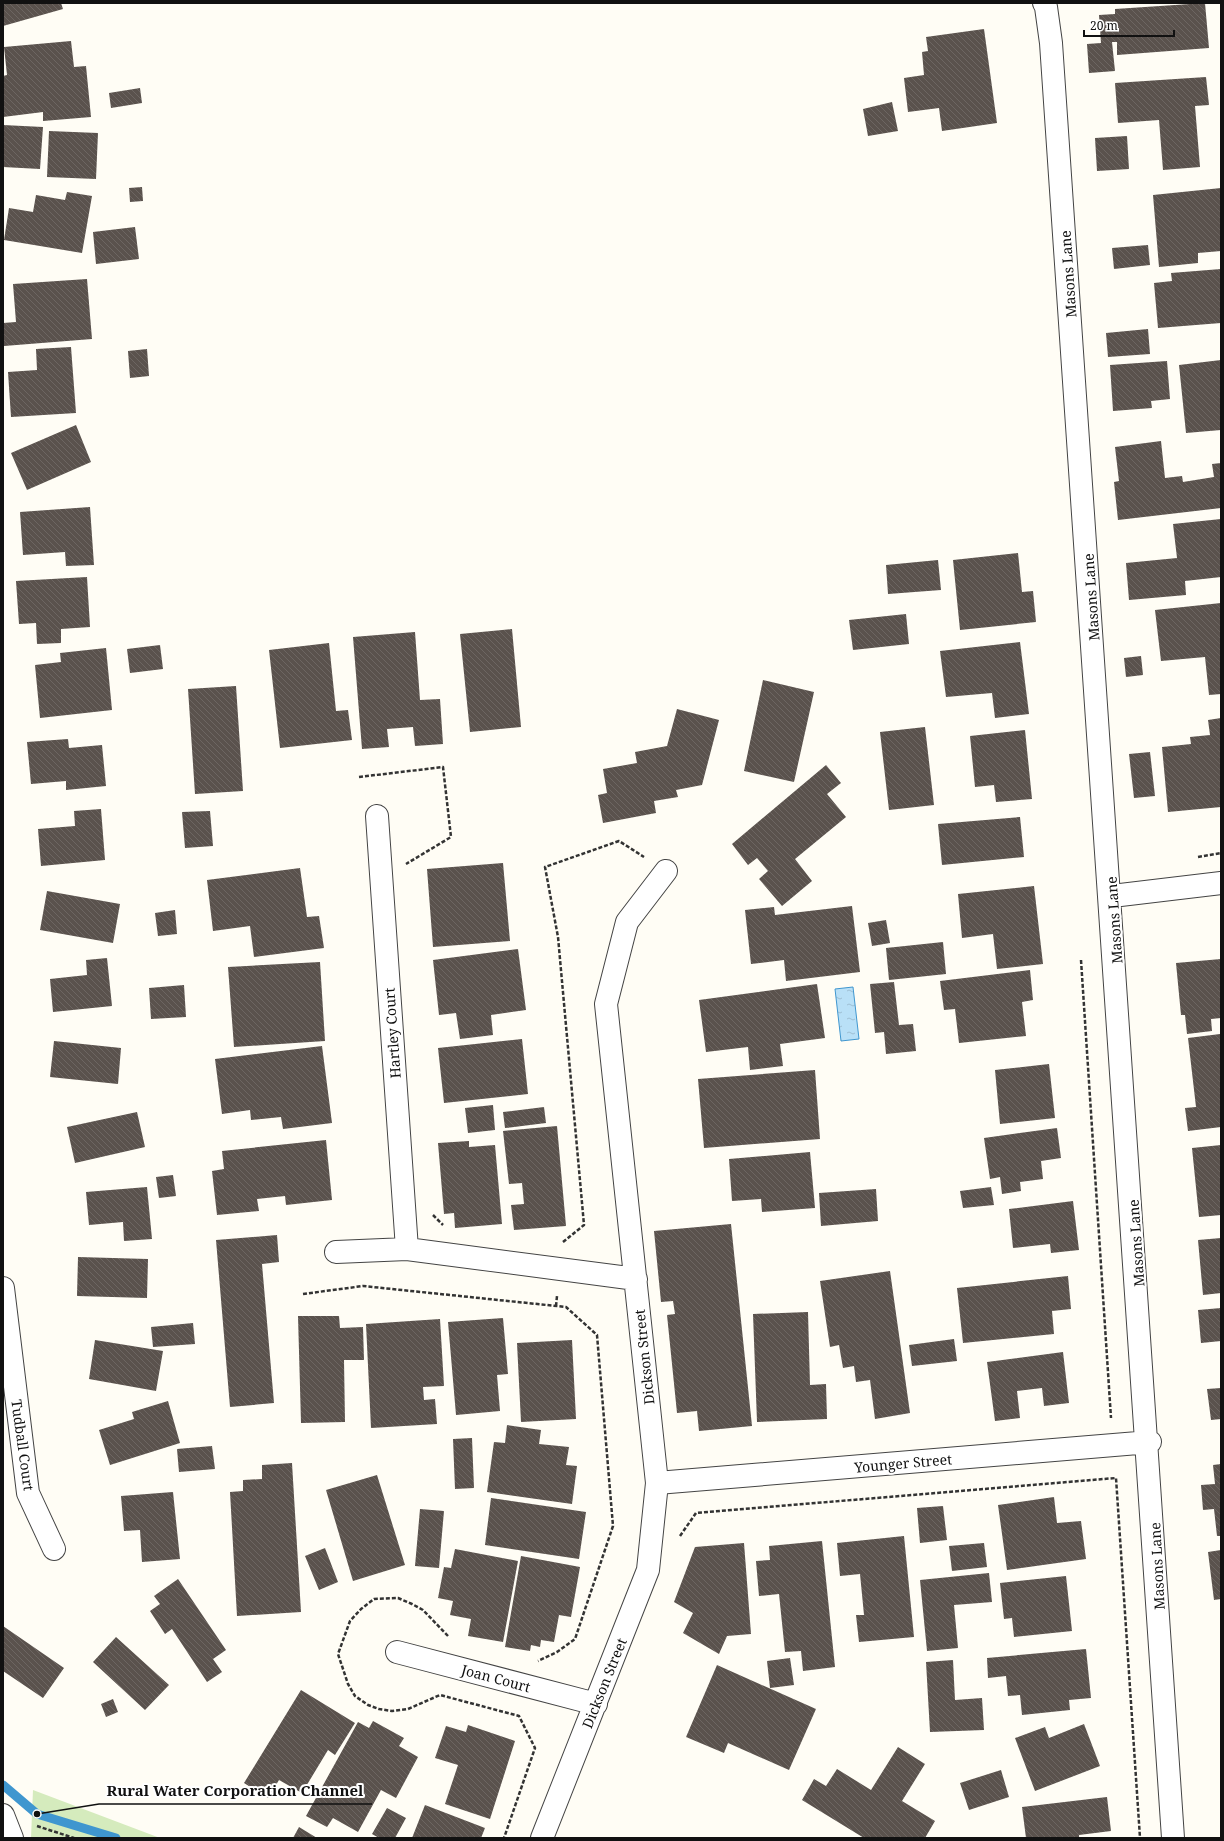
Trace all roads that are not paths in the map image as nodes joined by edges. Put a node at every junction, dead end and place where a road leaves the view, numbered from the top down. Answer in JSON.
{"nodes":[{"id":1,"x":1044,"y":3,"type":"edge"},
{"id":2,"x":377,"y":816,"type":"dead end"},
{"id":3,"x":666,"y":871,"type":"road end"},
{"id":4,"x":1221,"y":883,"type":"edge"},
{"id":5,"x":1112,"y":896,"type":"junction"},
{"id":6,"x":407,"y":1249,"type":"junction"},
{"id":7,"x":336,"y":1252,"type":"dead end"},
{"id":8,"x":636,"y":1279,"type":"junction"},
{"id":9,"x":3,"y":1288,"type":"edge"},
{"id":10,"x":1150,"y":1442,"type":"junction"},
{"id":11,"x":657,"y":1483,"type":"junction"},
{"id":12,"x":54,"y":1549,"type":"dead end"},
{"id":13,"x":397,"y":1652,"type":"dead end"},
{"id":14,"x":596,"y":1704,"type":"junction"},
{"id":15,"x":3,"y":1815,"type":"edge"},
{"id":16,"x":12,"y":1838,"type":"edge"},
{"id":17,"x":542,"y":1838,"type":"edge"},
{"id":18,"x":1173,"y":1838,"type":"edge"}],
"edges":[{"from":1,"to":5,"type":"street","name":"Masons Lane"},
{"from":2,"to":6,"type":"street","name":"Hartley Court"},
{"from":3,"to":8,"type":"street","name":"Dickson Street"},
{"from":4,"to":5,"type":"street"},
{"from":5,"to":10,"type":"street","name":"Masons Lane"},
{"from":6,"to":7,"type":"street"},
{"from":6,"to":8,"type":"street"},
{"from":8,"to":11,"type":"street","name":"Dickson Street"},
{"from":9,"to":12,"type":"street","name":"Tudball Court"},
{"from":10,"to":11,"type":"street","name":"Younger Street"},
{"from":10,"to":18,"type":"street","name":"Masons Lane"},
{"from":11,"to":14,"type":"street","name":"Dickson Street"},
{"from":13,"to":14,"type":"street","name":"Joan Court"},
{"from":14,"to":17,"type":"street","name":"Dickson Street"},
{"from":15,"to":16,"type":"street"}]}
